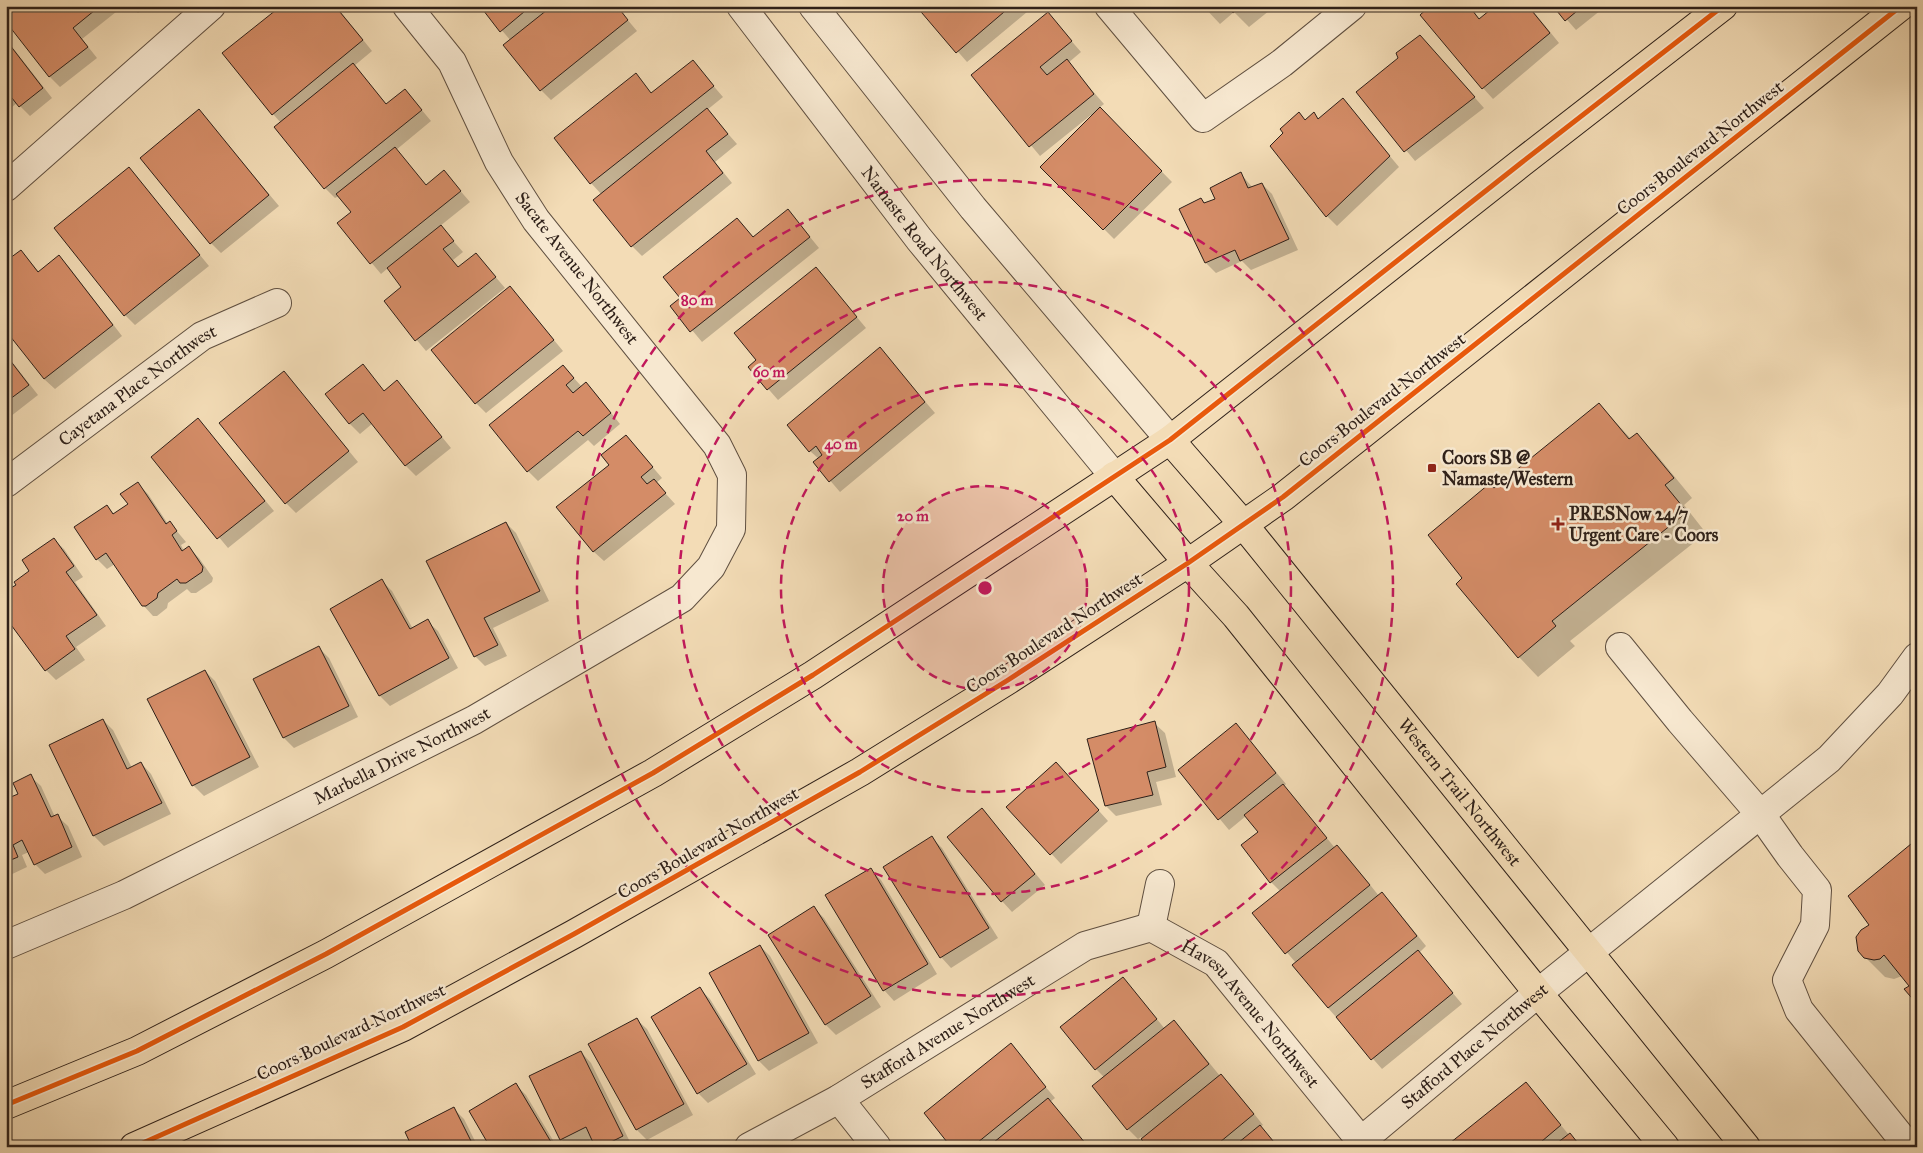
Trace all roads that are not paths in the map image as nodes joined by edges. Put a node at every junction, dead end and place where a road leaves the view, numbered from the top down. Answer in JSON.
{"nodes":[{"id":1,"x":211,"y":6,"type":"edge"},
{"id":2,"x":407,"y":6,"type":"edge"},
{"id":3,"x":741,"y":6,"type":"edge"},
{"id":4,"x":813,"y":6,"type":"edge"},
{"id":5,"x":1109,"y":6,"type":"edge"},
{"id":6,"x":1352,"y":6,"type":"edge"},
{"id":7,"x":1724,"y":6,"type":"edge"},
{"id":8,"x":1901,"y":6,"type":"edge"},
{"id":9,"x":6,"y":186,"type":"edge"},
{"id":10,"x":277,"y":303,"type":"dead end"},
{"id":11,"x":1170,"y":440,"type":"junction"},
{"id":12,"x":1114,"y":476,"type":"junction"},
{"id":13,"x":6,"y":484,"type":"edge"},
{"id":14,"x":731,"y":499,"type":"joint"},
{"id":15,"x":1243,"y":524,"type":"junction"},
{"id":16,"x":1188,"y":563,"type":"junction"},
{"id":17,"x":1620,"y":647,"type":"dead end"},
{"id":18,"x":1917,"y":657,"type":"edge"},
{"id":19,"x":1761,"y":815,"type":"junction"},
{"id":20,"x":1160,"y":884,"type":"dead end"},
{"id":21,"x":1151,"y":927,"type":"junction"},
{"id":22,"x":6,"y":945,"type":"edge"},
{"id":23,"x":1589,"y":953,"type":"junction"},
{"id":24,"x":1538,"y":993,"type":"junction"},
{"id":25,"x":839,"y":1099,"type":"junction"},
{"id":26,"x":6,"y":1105,"type":"edge"},
{"id":27,"x":1917,"y":1143,"type":"edge"},
{"id":28,"x":1364,"y":1144,"type":"edge"},
{"id":29,"x":134,"y":1147,"type":"edge"},
{"id":30,"x":749,"y":1147,"type":"edge"},
{"id":31,"x":877,"y":1147,"type":"edge"},
{"id":32,"x":1665,"y":1147,"type":"edge"},
{"id":33,"x":1746,"y":1147,"type":"edge"}],
"edges":[{"from":1,"to":9,"type":"street"},
{"from":2,"to":14,"type":"street","name":"Sacate Avenue Northwest"},
{"from":3,"to":12,"type":"street","name":"Namaste Road Northwest"},
{"from":4,"to":11,"type":"street"},
{"from":5,"to":6,"type":"street"},
{"from":7,"to":11,"type":"main road"},
{"from":8,"to":15,"type":"main road","name":"Coors Boulevard Northwest"},
{"from":10,"to":13,"type":"street","name":"Cayetana Place Northwest"},
{"from":11,"to":12,"type":"main road"},
{"from":11,"to":15,"type":"main road","name":"Western Trail Northwest"},
{"from":12,"to":16,"type":"main road"},
{"from":12,"to":26,"type":"main road"},
{"from":14,"to":22,"type":"street","name":"Marbella Drive Northwest"},
{"from":15,"to":16,"type":"main road","name":"Coors Boulevard Northwest"},
{"from":15,"to":23,"type":"main road","name":"Western Trail Northwest"},
{"from":16,"to":24,"type":"main road"},
{"from":16,"to":29,"type":"main road","name":"Coors Boulevard Northwest"},
{"from":17,"to":19,"type":"street"},
{"from":18,"to":19,"type":"street","name":"Stafford Place Northwest"},
{"from":19,"to":23,"type":"street","name":"Stafford Place Northwest"},
{"from":19,"to":27,"type":"street"},
{"from":20,"to":21,"type":"street"},
{"from":21,"to":25,"type":"street","name":"Stafford Avenue Northwest"},
{"from":21,"to":28,"type":"street","name":"Havesu Avenue Northwest"},
{"from":23,"to":24,"type":"street","name":"Stafford Place Northwest"},
{"from":23,"to":33,"type":"main road","name":"Western Trail Northwest"},
{"from":24,"to":28,"type":"street","name":"Stafford Place Northwest"},
{"from":24,"to":32,"type":"main road"},
{"from":25,"to":30,"type":"street","name":"Stafford Avenue Northwest"},
{"from":25,"to":31,"type":"street"}]}
